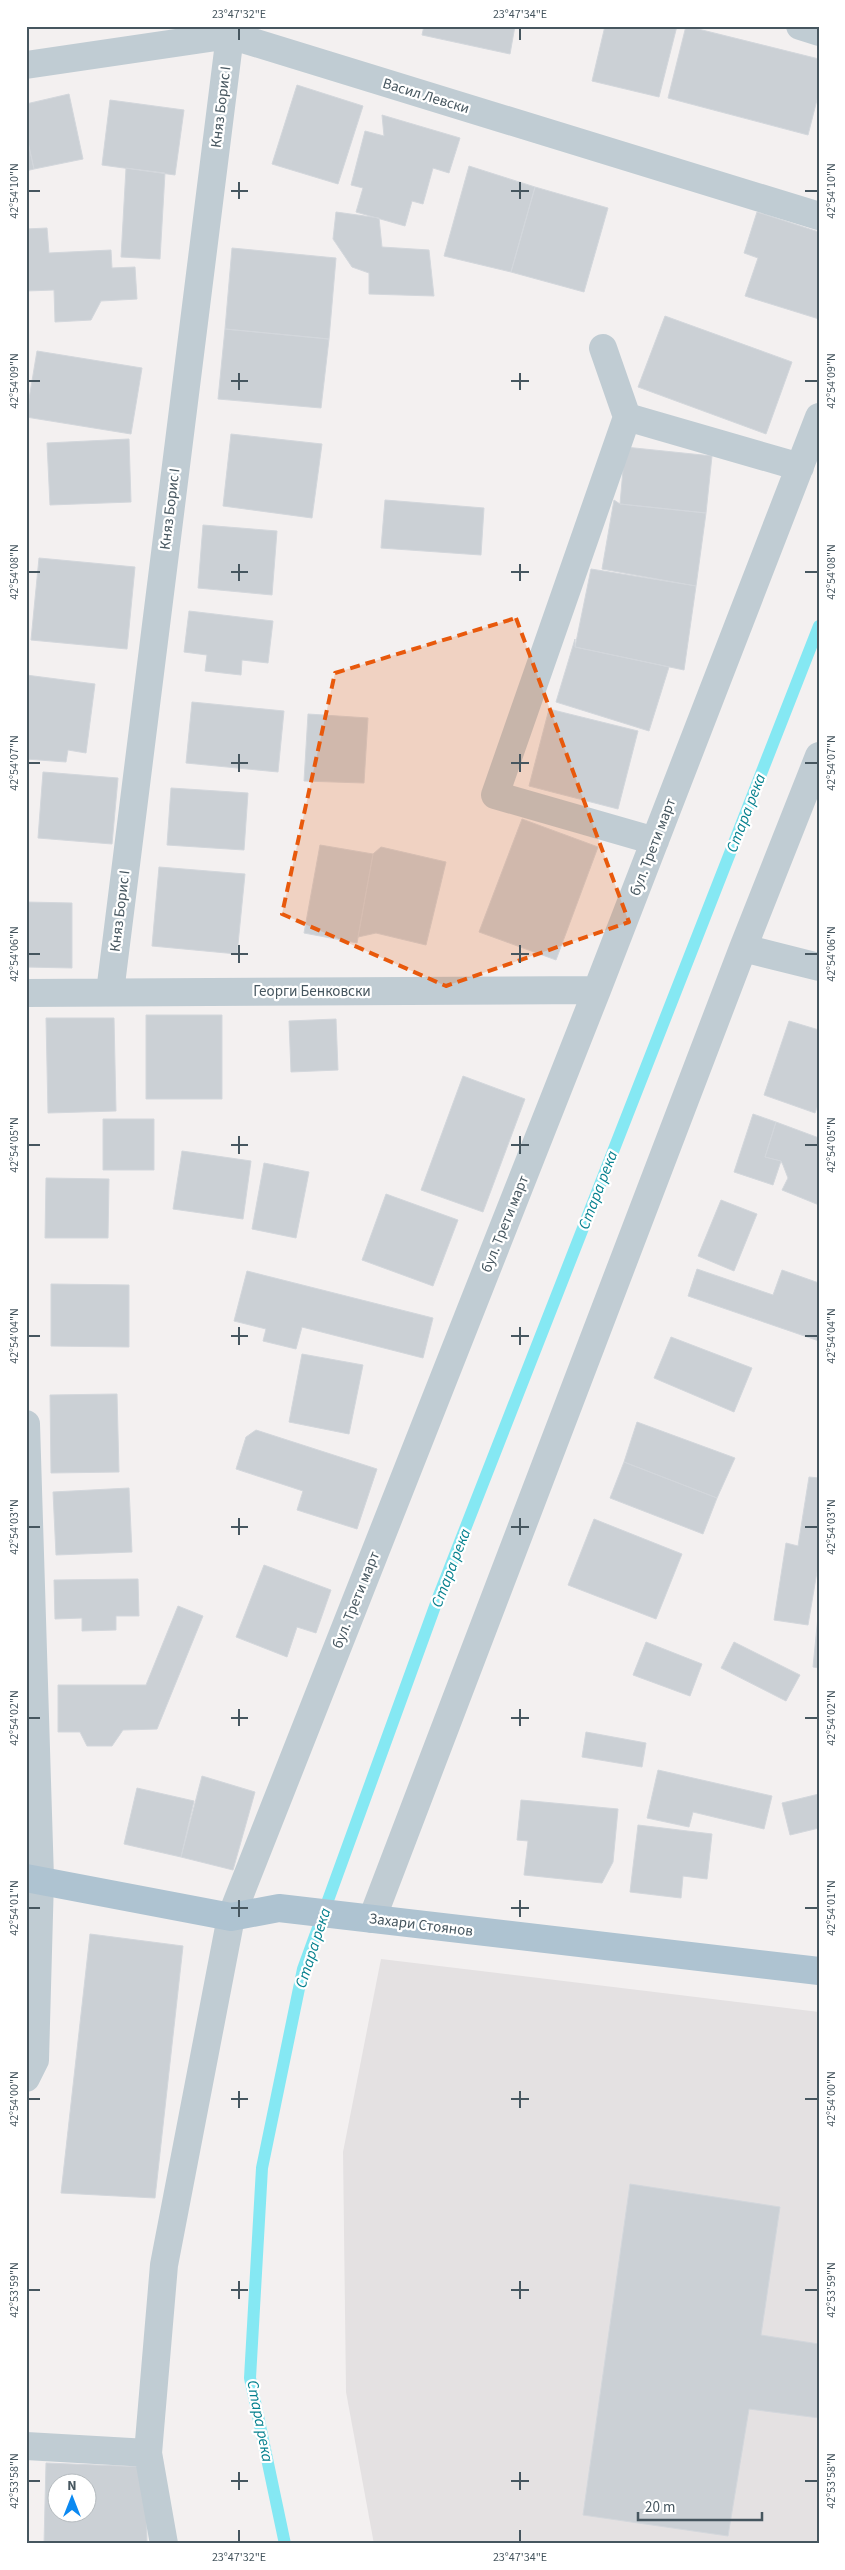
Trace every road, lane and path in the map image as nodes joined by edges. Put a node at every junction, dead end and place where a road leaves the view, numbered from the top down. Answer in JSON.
{"nodes":[{"id":1,"x":800,"y":26,"type":"edge"},
{"id":2,"x":229,"y":31,"type":"edge"},
{"id":3,"x":819,"y":32,"type":"edge"},
{"id":4,"x":26,"y":65,"type":"edge"},
{"id":5,"x":819,"y":216,"type":"edge"},
{"id":6,"x":603,"y":348,"type":"dead end"},
{"id":7,"x":627,"y":416,"type":"junction"},
{"id":8,"x":819,"y":417,"type":"edge"},
{"id":9,"x":800,"y":467,"type":"junction"},
{"id":10,"x":819,"y":756,"type":"edge"},
{"id":11,"x":655,"y":840,"type":"junction"},
{"id":12,"x":743,"y":948,"type":"junction"},
{"id":13,"x":819,"y":967,"type":"edge"},
{"id":14,"x":598,"y":990,"type":"junction"},
{"id":15,"x":110,"y":992,"type":"junction"},
{"id":16,"x":26,"y":993,"type":"edge"},
{"id":17,"x":26,"y":1424,"type":"edge"},
{"id":18,"x":33,"y":1879,"type":"edge"},
{"id":19,"x":231,"y":1917,"type":"junction"},
{"id":20,"x":364,"y":1918,"type":"junction"},
{"id":21,"x":819,"y":1971,"type":"edge"},
{"id":22,"x":26,"y":2078,"type":"edge"},
{"id":23,"x":26,"y":2446,"type":"edge"},
{"id":24,"x":148,"y":2452,"type":"junction"},
{"id":25,"x":164,"y":2544,"type":"edge"}],
"edges":[{"from":1,"to":3,"type":"street"},
{"from":2,"to":4,"type":"street","name":"Васил Левски"},
{"from":2,"to":5,"type":"street","name":"Васил Левски"},
{"from":2,"to":15,"type":"street","name":"Княз Борис I"},
{"from":6,"to":7,"type":"street"},
{"from":7,"to":9,"type":"street"},
{"from":7,"to":11,"type":"street"},
{"from":8,"to":9,"type":"street","name":"бул. Трети март"},
{"from":9,"to":11,"type":"street","name":"бул. Трети март"},
{"from":10,"to":12,"type":"street"},
{"from":11,"to":14,"type":"street","name":"бул. Трети март"},
{"from":12,"to":13,"type":"street"},
{"from":12,"to":20,"type":"street"},
{"from":14,"to":15,"type":"street","name":"Георги Бенковски"},
{"from":14,"to":19,"type":"street","name":"бул. Трети март"},
{"from":15,"to":16,"type":"street","name":"Георги Бенковски"},
{"from":17,"to":18,"type":"street"},
{"from":18,"to":19,"type":"main road","name":"Захари Стоянов"},
{"from":18,"to":22,"type":"street"},
{"from":19,"to":20,"type":"main road","name":"Захари Стоянов"},
{"from":19,"to":24,"type":"street","name":"бул. Трети март"},
{"from":20,"to":21,"type":"main road","name":"Захари Стоянов"},
{"from":23,"to":24,"type":"street"},
{"from":24,"to":25,"type":"street","name":"бул. Трети март"}]}
